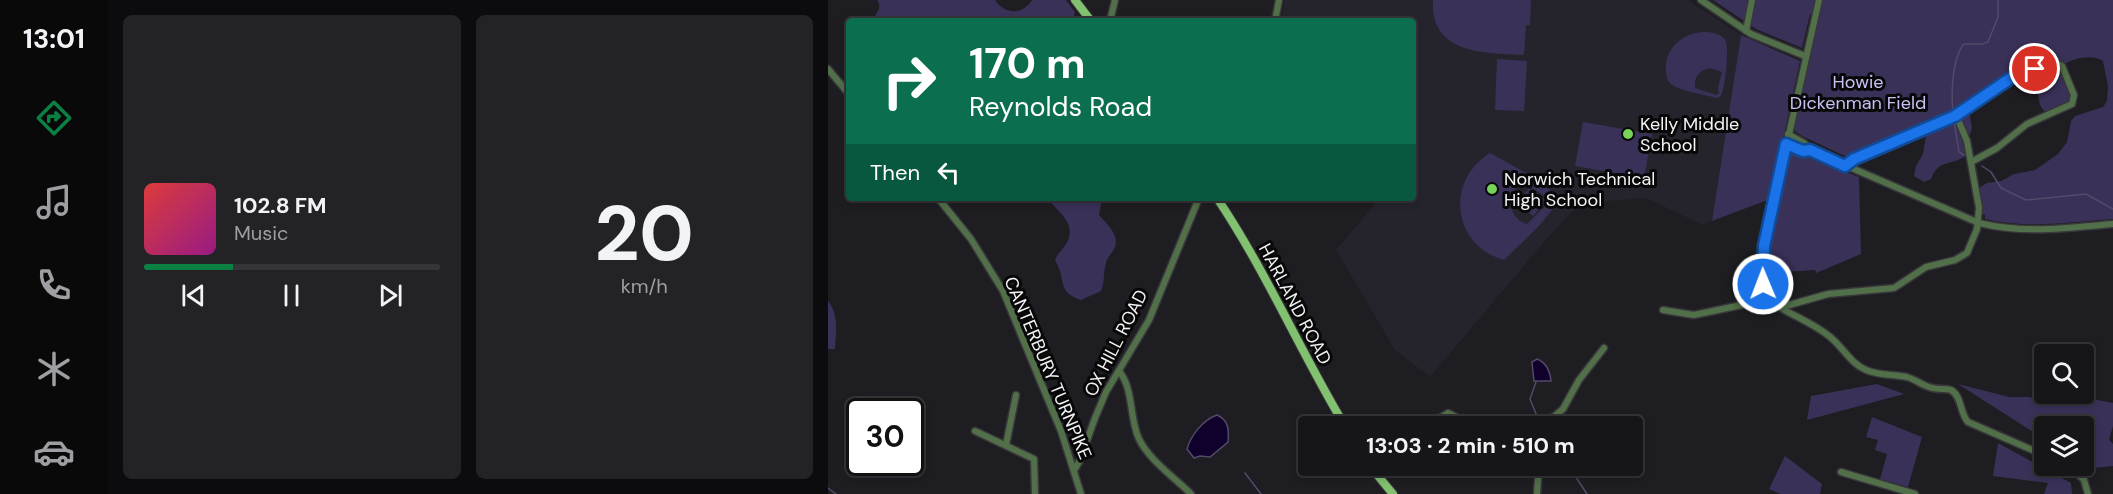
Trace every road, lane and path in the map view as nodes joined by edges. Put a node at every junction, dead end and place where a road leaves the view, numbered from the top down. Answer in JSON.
{"nodes":[{"id":1,"x":1075,"y":0,"type":"edge"},
{"id":2,"x":1115,"y":0,"type":"edge"},
{"id":3,"x":1279,"y":0,"type":"edge"},
{"id":4,"x":1701,"y":0,"type":"edge"},
{"id":5,"x":1752,"y":0,"type":"edge"},
{"id":6,"x":1819,"y":0,"type":"edge"},
{"id":7,"x":1089,"y":18,"type":"edge"},
{"id":8,"x":1111,"y":18,"type":"edge"},
{"id":9,"x":1276,"y":18,"type":"edge"},
{"id":10,"x":1746,"y":31,"type":"junction"},
{"id":11,"x":1805,"y":56,"type":"junction"},
{"id":12,"x":828,"y":69,"type":"edge"},
{"id":13,"x":846,"y":90,"type":"edge"},
{"id":14,"x":1956,"y":115,"type":"junction"},
{"id":15,"x":1788,"y":134,"type":"junction"},
{"id":16,"x":1786,"y":144,"type":"junction"},
{"id":17,"x":1810,"y":150,"type":"junction"},
{"id":18,"x":1971,"y":162,"type":"junction"},
{"id":19,"x":1845,"y":166,"type":"junction"},
{"id":20,"x":940,"y":201,"type":"edge"},
{"id":21,"x":1198,"y":201,"type":"edge"},
{"id":22,"x":1219,"y":201,"type":"edge"},
{"id":23,"x":1978,"y":223,"type":"junction"},
{"id":24,"x":2113,"y":224,"type":"edge"},
{"id":25,"x":1770,"y":299,"type":"junction"},
{"id":26,"x":1782,"y":308,"type":"junction"},
{"id":27,"x":1663,"y":310,"type":"dead end"},
{"id":28,"x":1604,"y":348,"type":"dead end"},
{"id":29,"x":1119,"y":371,"type":"junction"},
{"id":30,"x":1016,"y":395,"type":"dead end"},
{"id":31,"x":1339,"y":416,"type":"edge"},
{"id":32,"x":1555,"y":416,"type":"edge"},
{"id":33,"x":975,"y":431,"type":"dead end"},
{"id":34,"x":1006,"y":445,"type":"junction"},
{"id":35,"x":2034,"y":450,"type":"edge"},
{"id":36,"x":1075,"y":469,"type":"junction"},
{"id":37,"x":1841,"y":472,"type":"dead end"},
{"id":38,"x":1378,"y":476,"type":"edge"},
{"id":39,"x":1538,"y":476,"type":"edge"},
{"id":40,"x":2081,"y":476,"type":"edge"},
{"id":41,"x":1391,"y":493,"type":"edge"},
{"id":42,"x":1035,"y":494,"type":"edge"},
{"id":43,"x":1081,"y":494,"type":"edge"},
{"id":44,"x":1191,"y":494,"type":"edge"},
{"id":45,"x":1537,"y":494,"type":"edge"},
{"id":46,"x":1915,"y":494,"type":"edge"},
{"id":47,"x":2088,"y":494,"type":"edge"}],
"edges":[{"from":1,"to":7,"type":"main road"},
{"from":2,"to":8,"type":"street"},
{"from":3,"to":9,"type":"street"},
{"from":4,"to":10,"type":"street"},
{"from":5,"to":10,"type":"street"},
{"from":6,"to":11,"type":"street"},
{"from":10,"to":11,"type":"street"},
{"from":11,"to":15,"type":"street"},
{"from":12,"to":13,"type":"street"},
{"from":14,"to":18,"type":"street"},
{"from":14,"to":18,"type":"street"},
{"from":14,"to":19,"type":"street"},
{"from":15,"to":16,"type":"street"},
{"from":15,"to":17,"type":"street"},
{"from":16,"to":17,"type":"street"},
{"from":16,"to":25,"type":"street"},
{"from":17,"to":19,"type":"street"},
{"from":18,"to":23,"type":"street"},
{"from":19,"to":23,"type":"street"},
{"from":20,"to":36,"type":"street","name":"CANTERBURY TURNPIKE"},
{"from":21,"to":29,"type":"street","name":"OX HILL ROAD"},
{"from":22,"to":31,"type":"main road","name":"HARLAND ROAD"},
{"from":23,"to":24,"type":"street"},
{"from":23,"to":26,"type":"street"},
{"from":25,"to":26,"type":"street"},
{"from":25,"to":27,"type":"street"},
{"from":26,"to":35,"type":"street"},
{"from":28,"to":32,"type":"street"},
{"from":29,"to":36,"type":"street","name":"OX HILL ROAD"},
{"from":29,"to":44,"type":"street"},
{"from":30,"to":34,"type":"street"},
{"from":33,"to":34,"type":"street"},
{"from":34,"to":42,"type":"street"},
{"from":36,"to":43,"type":"street","name":"CANTERBURY TURNPIKE"},
{"from":37,"to":46,"type":"street"},
{"from":38,"to":41,"type":"main road"},
{"from":39,"to":45,"type":"street"},
{"from":40,"to":47,"type":"street"}]}
